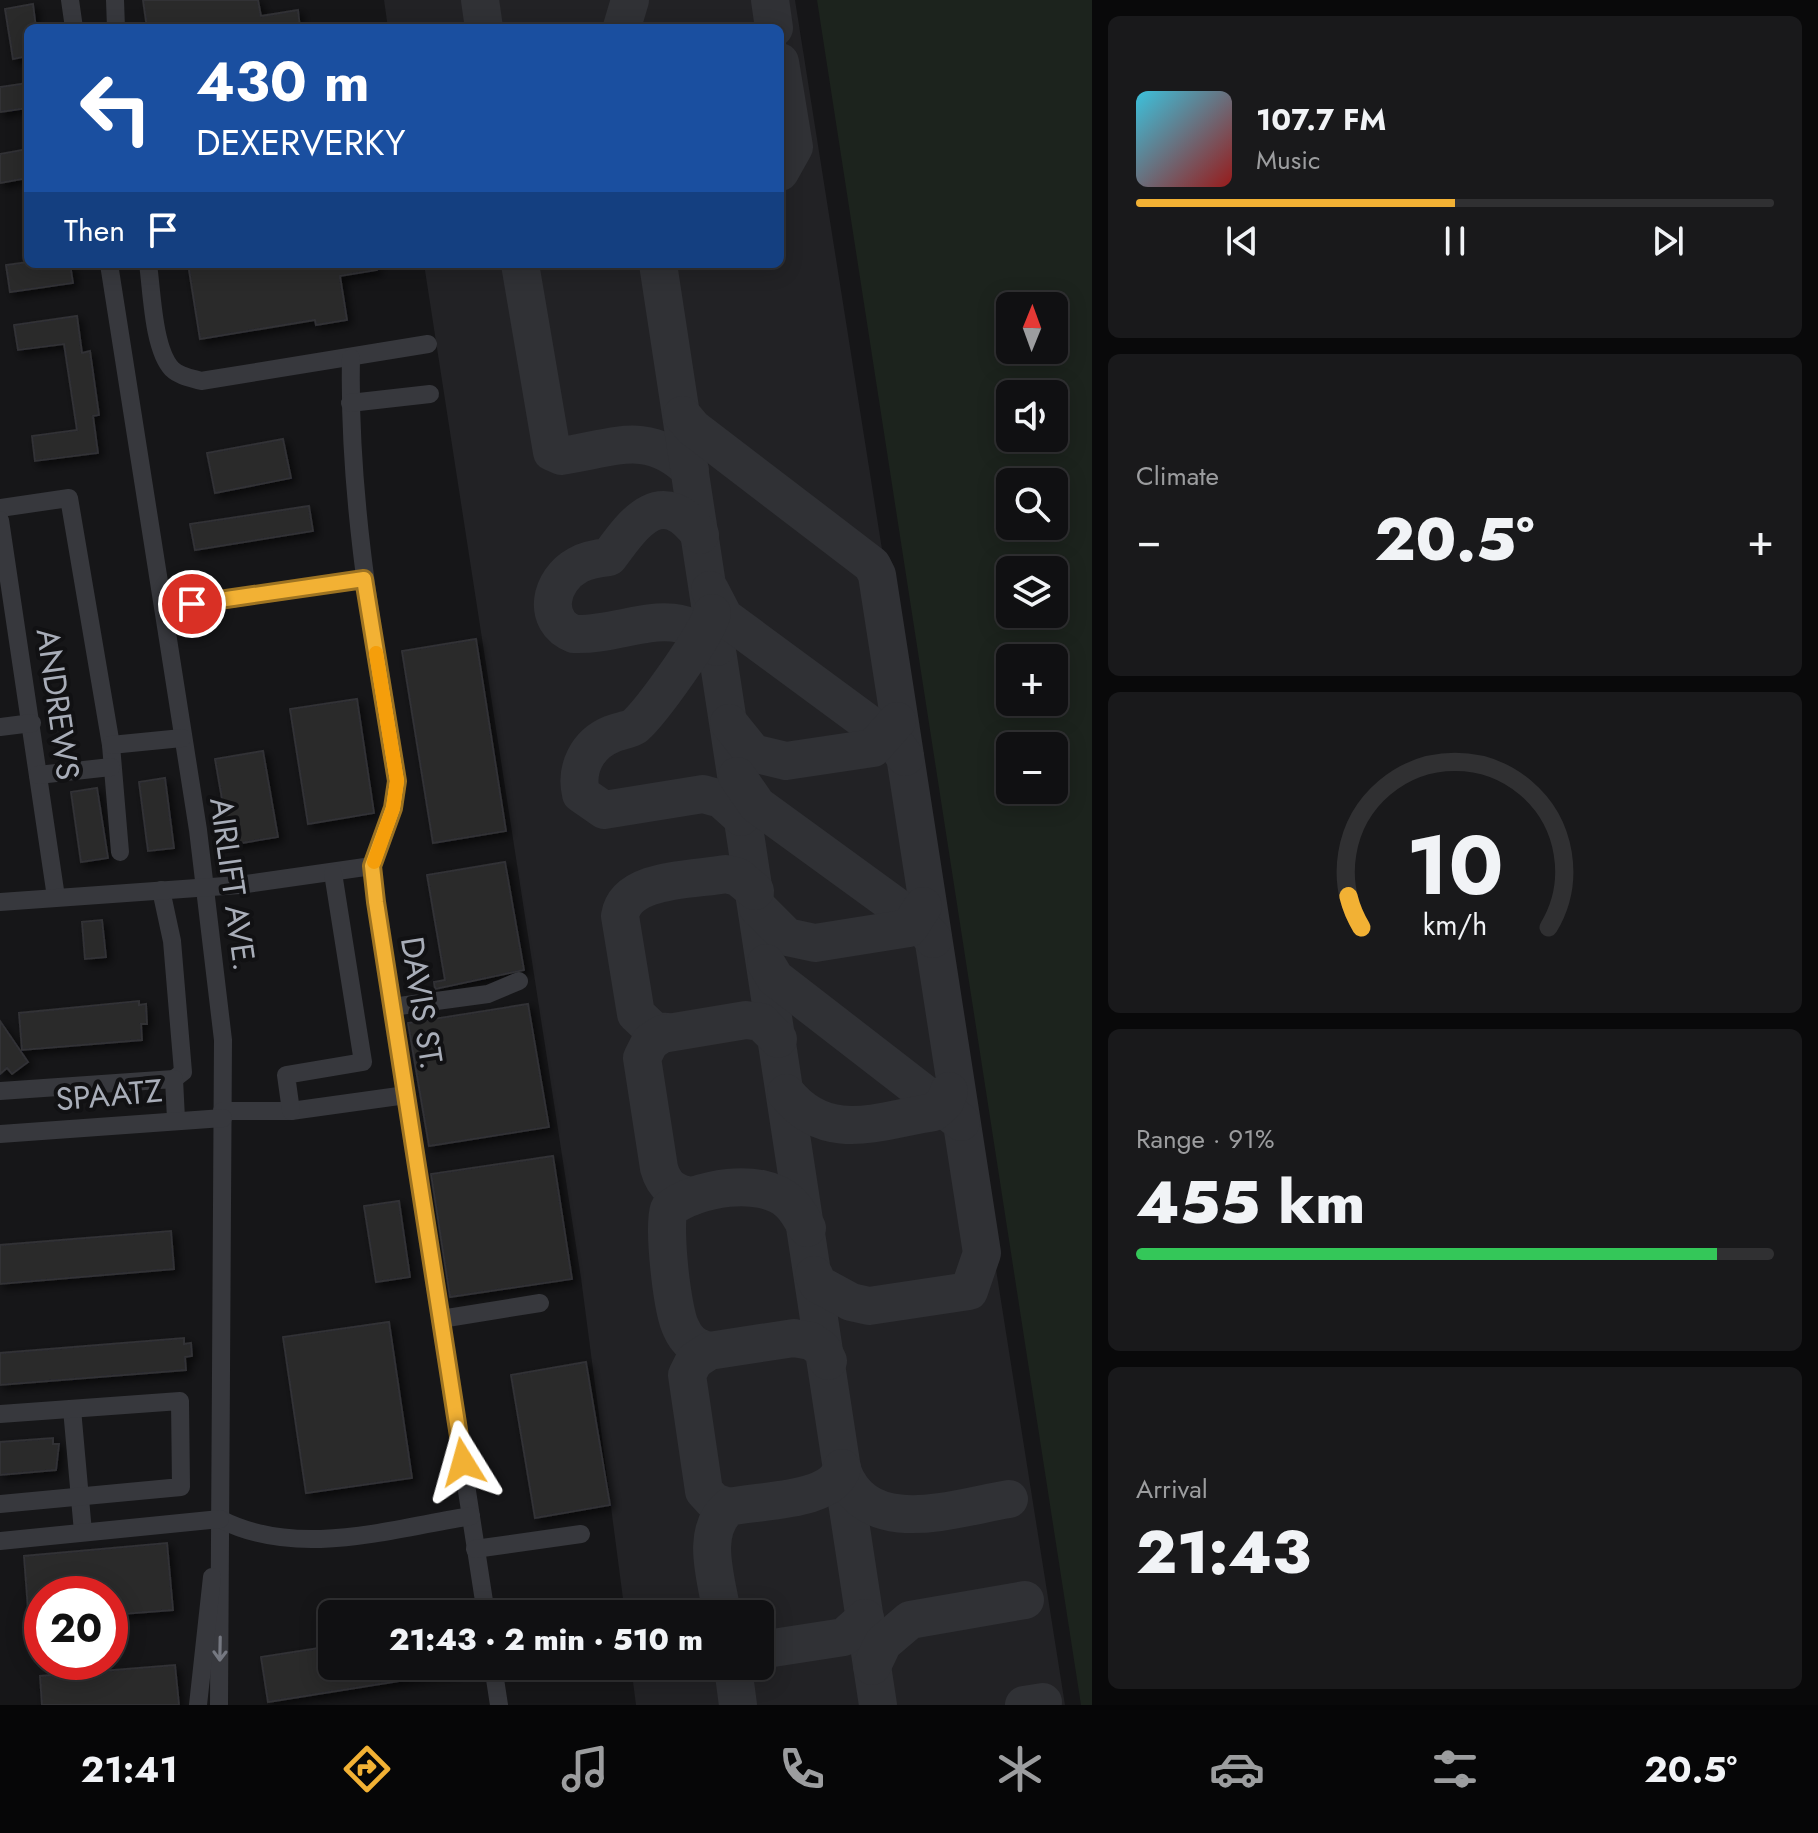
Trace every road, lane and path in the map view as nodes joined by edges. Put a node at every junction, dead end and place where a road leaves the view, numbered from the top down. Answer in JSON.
{"nodes":[{"id":1,"x":70,"y":0,"type":"edge"},
{"id":2,"x":115,"y":0,"type":"edge"},
{"id":3,"x":73,"y":24,"type":"edge"},
{"id":4,"x":116,"y":24,"type":"edge"},
{"id":5,"x":110,"y":268,"type":"edge"},
{"id":6,"x":149,"y":268,"type":"edge"},
{"id":7,"x":428,"y":344,"type":"dead end"},
{"id":8,"x":351,"y":358,"type":"junction"},
{"id":9,"x":430,"y":394,"type":"dead end"},
{"id":10,"x":350,"y":403,"type":"junction"},
{"id":11,"x":0,"y":508,"type":"edge"},
{"id":12,"x":0,"y":520,"type":"edge"},
{"id":13,"x":364,"y":579,"type":"junction"},
{"id":14,"x":164,"y":609,"type":"junction"},
{"id":15,"x":32,"y":723,"type":"junction"},
{"id":16,"x":0,"y":727,"type":"edge"},
{"id":17,"x":182,"y":738,"type":"junction"},
{"id":18,"x":111,"y":745,"type":"junction"},
{"id":19,"x":111,"y":767,"type":"junction"},
{"id":20,"x":38,"y":775,"type":"junction"},
{"id":21,"x":120,"y":852,"type":"dead end"},
{"id":22,"x":372,"y":866,"type":"junction"},
{"id":23,"x":333,"y":873,"type":"junction"},
{"id":24,"x":204,"y":887,"type":"junction"},
{"id":25,"x":161,"y":890,"type":"junction"},
{"id":26,"x":56,"y":897,"type":"junction"},
{"id":27,"x":0,"y":902,"type":"edge"},
{"id":28,"x":519,"y":981,"type":"dead end"},
{"id":29,"x":392,"y":1007,"type":"junction"},
{"id":30,"x":174,"y":1079,"type":"junction"},
{"id":31,"x":0,"y":1091,"type":"edge"},
{"id":32,"x":406,"y":1095,"type":"junction"},
{"id":33,"x":291,"y":1111,"type":"junction"},
{"id":34,"x":222,"y":1115,"type":"junction"},
{"id":35,"x":176,"y":1119,"type":"junction"},
{"id":36,"x":0,"y":1134,"type":"edge"},
{"id":37,"x":540,"y":1303,"type":"dead end"},
{"id":38,"x":441,"y":1319,"type":"junction"},
{"id":39,"x":72,"y":1409,"type":"junction"},
{"id":40,"x":0,"y":1414,"type":"edge"},
{"id":41,"x":80,"y":1496,"type":"junction"},
{"id":42,"x":0,"y":1504,"type":"edge"},
{"id":43,"x":471,"y":1516,"type":"junction"},
{"id":44,"x":220,"y":1519,"type":"junction"},
{"id":45,"x":83,"y":1532,"type":"junction"},
{"id":46,"x":581,"y":1534,"type":"dead end"},
{"id":47,"x":0,"y":1541,"type":"edge"},
{"id":48,"x":475,"y":1549,"type":"junction"},
{"id":49,"x":484,"y":1600,"type":"edge"},
{"id":50,"x":495,"y":1680,"type":"edge"},
{"id":51,"x":198,"y":1705,"type":"edge"},
{"id":52,"x":219,"y":1705,"type":"edge"},
{"id":53,"x":499,"y":1705,"type":"edge"}],
"edges":[{"from":1,"to":3,"type":"street"},
{"from":2,"to":4,"type":"street"},
{"from":5,"to":14,"type":"street","name":"AIRLIFT AVE."},
{"from":6,"to":8,"type":"street"},
{"from":7,"to":8,"type":"street"},
{"from":8,"to":10,"type":"street","name":"DAVIS ST."},
{"from":9,"to":10,"type":"street"},
{"from":10,"to":13,"type":"street","name":"DAVIS ST."},
{"from":11,"to":18,"type":"street"},
{"from":12,"to":15,"type":"street","name":"ANDREWS"},
{"from":13,"to":14,"type":"street"},
{"from":13,"to":22,"type":"street","name":"DAVIS ST."},
{"from":14,"to":17,"type":"street","name":"AIRLIFT AVE."},
{"from":15,"to":16,"type":"street"},
{"from":15,"to":20,"type":"street","name":"ANDREWS"},
{"from":17,"to":18,"type":"street"},
{"from":17,"to":24,"type":"street","name":"AIRLIFT AVE."},
{"from":18,"to":19,"type":"street"},
{"from":19,"to":20,"type":"street"},
{"from":19,"to":21,"type":"street"},
{"from":20,"to":26,"type":"street","name":"ANDREWS"},
{"from":22,"to":23,"type":"street"},
{"from":22,"to":29,"type":"street","name":"DAVIS ST."},
{"from":23,"to":24,"type":"street"},
{"from":23,"to":33,"type":"street"},
{"from":24,"to":25,"type":"street"},
{"from":24,"to":34,"type":"street","name":"AIRLIFT AVE."},
{"from":25,"to":26,"type":"street"},
{"from":25,"to":30,"type":"street"},
{"from":26,"to":27,"type":"street"},
{"from":28,"to":29,"type":"street"},
{"from":29,"to":32,"type":"street","name":"DAVIS ST."},
{"from":30,"to":31,"type":"street"},
{"from":30,"to":35,"type":"street"},
{"from":32,"to":33,"type":"street","name":"SPAATZ"},
{"from":32,"to":38,"type":"street","name":"DAVIS ST."},
{"from":33,"to":34,"type":"street","name":"SPAATZ"},
{"from":34,"to":35,"type":"street","name":"SPAATZ"},
{"from":34,"to":44,"type":"street","name":"AIRLIFT AVE."},
{"from":35,"to":36,"type":"street","name":"SPAATZ"},
{"from":37,"to":38,"type":"street"},
{"from":38,"to":43,"type":"street","name":"DAVIS ST."},
{"from":39,"to":40,"type":"street"},
{"from":39,"to":41,"type":"street"},
{"from":39,"to":41,"type":"street"},
{"from":41,"to":42,"type":"street"},
{"from":41,"to":45,"type":"street"},
{"from":43,"to":44,"type":"street"},
{"from":43,"to":48,"type":"street","name":"DAVIS ST."},
{"from":44,"to":45,"type":"street"},
{"from":44,"to":51,"type":"street","name":"AIRLIFT AVE."},
{"from":44,"to":52,"type":"street","name":"AIRLIFT AVE.","one_way":true},
{"from":45,"to":47,"type":"street"},
{"from":46,"to":48,"type":"street"},
{"from":48,"to":49,"type":"street","name":"DAVIS ST."},
{"from":50,"to":53,"type":"street"}]}
